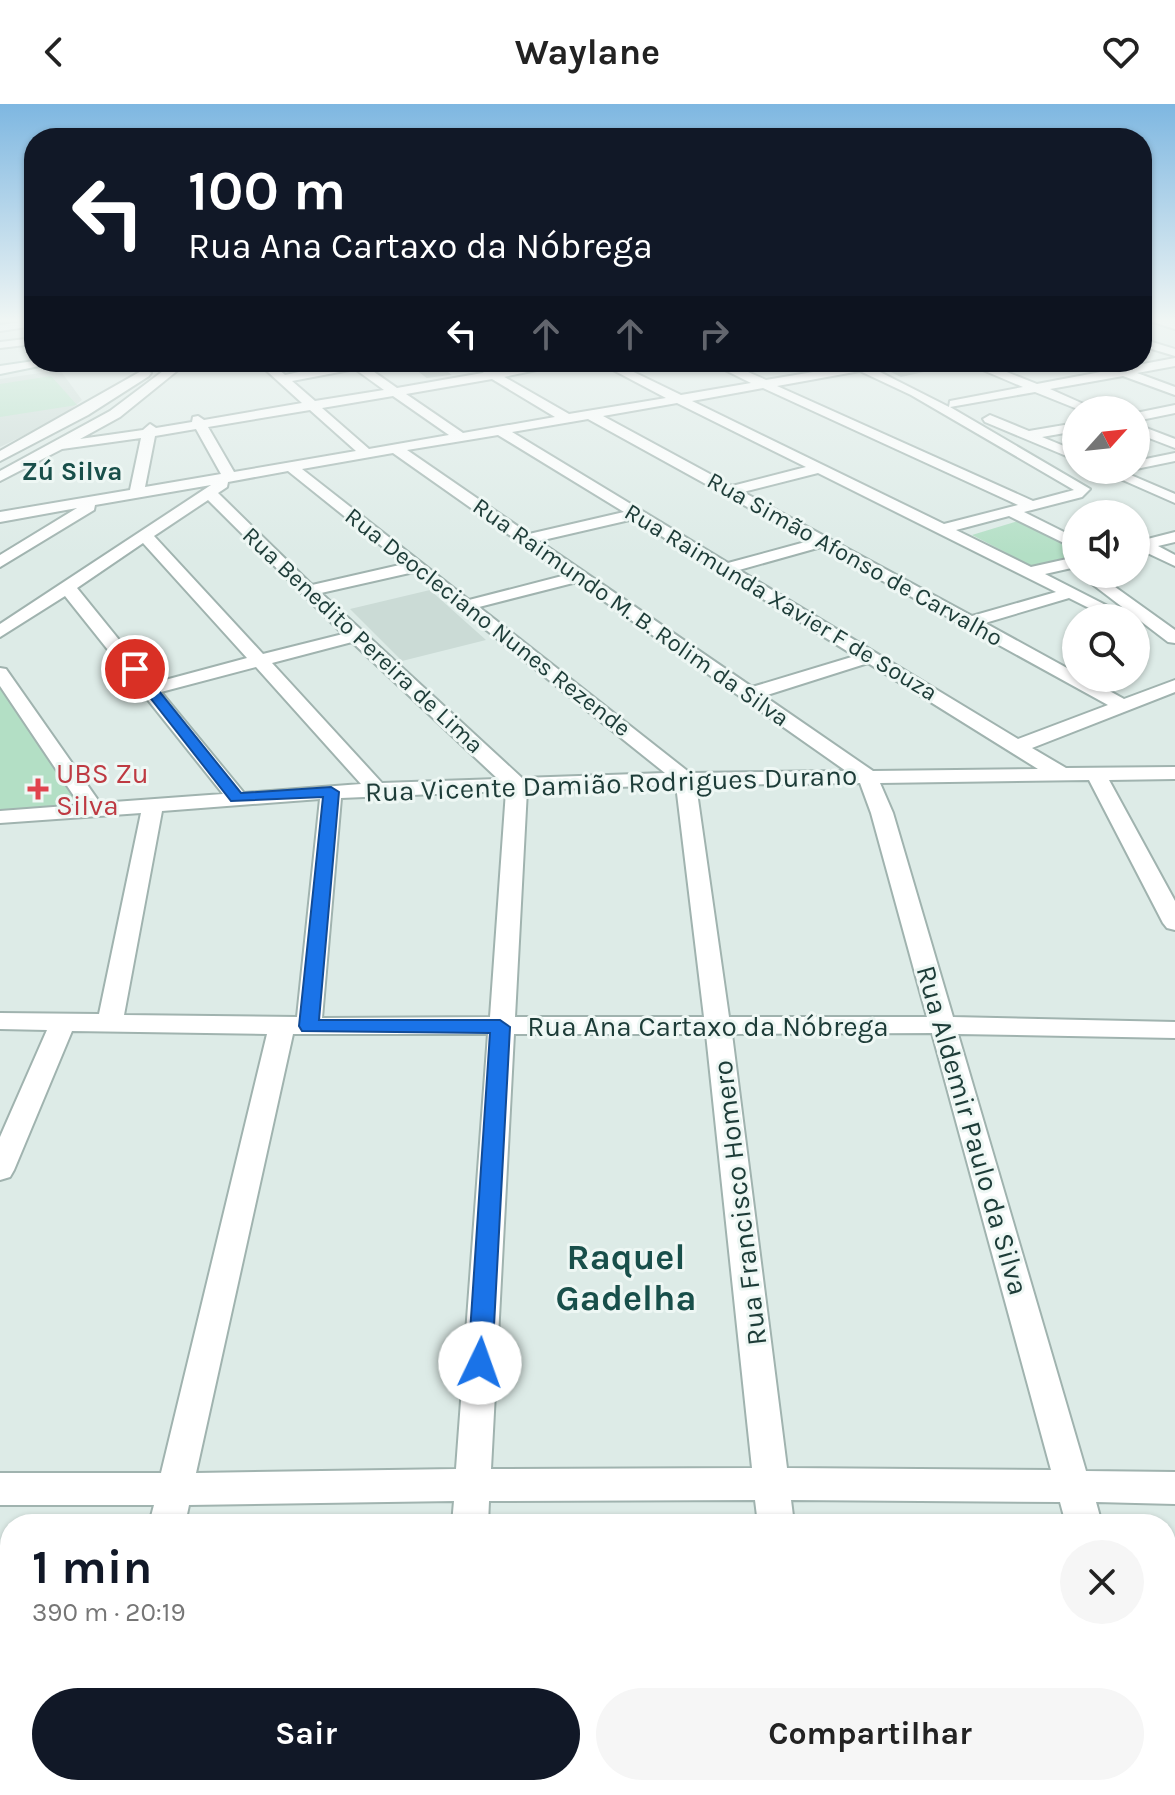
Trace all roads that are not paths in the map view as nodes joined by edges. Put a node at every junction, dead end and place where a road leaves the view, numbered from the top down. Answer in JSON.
{"nodes":[{"id":1,"x":106,"y":398,"type":"edge"},
{"id":2,"x":139,"y":398,"type":"edge"},
{"id":3,"x":152,"y":398,"type":"edge"},
{"id":4,"x":301,"y":398,"type":"edge"},
{"id":5,"x":345,"y":398,"type":"edge"},
{"id":6,"x":404,"y":398,"type":"edge"},
{"id":7,"x":533,"y":398,"type":"edge"},
{"id":8,"x":682,"y":398,"type":"edge"},
{"id":9,"x":792,"y":398,"type":"edge"},
{"id":10,"x":925,"y":398,"type":"edge"},
{"id":11,"x":934,"y":398,"type":"edge"},
{"id":12,"x":988,"y":398,"type":"edge"},
{"id":13,"x":676,"y":399,"type":"junction"},
{"id":14,"x":308,"y":404,"type":"junction"},
{"id":15,"x":954,"y":404,"type":"junction"},
{"id":16,"x":1175,"y":409,"type":"edge"},
{"id":17,"x":589,"y":414,"type":"junction"},
{"id":18,"x":1150,"y":414,"type":"edge"},
{"id":19,"x":566,"y":418,"type":"junction"},
{"id":20,"x":199,"y":422,"type":"junction"},
{"id":21,"x":498,"y":429,"type":"junction"},
{"id":22,"x":1062,"y":429,"type":"edge"},
{"id":23,"x":150,"y":431,"type":"junction"},
{"id":24,"x":1150,"y":434,"type":"edge"},
{"id":25,"x":1027,"y":435,"type":"junction"},
{"id":26,"x":459,"y":436,"type":"junction"},
{"id":27,"x":104,"y":437,"type":"junction"},
{"id":28,"x":70,"y":442,"type":"junction"},
{"id":29,"x":1175,"y":444,"type":"edge"},
{"id":30,"x":395,"y":448,"type":"junction"},
{"id":31,"x":1062,"y":450,"type":"edge"},
{"id":32,"x":366,"y":453,"type":"junction"},
{"id":33,"x":0,"y":457,"type":"edge"},
{"id":34,"x":1175,"y":457,"type":"edge"},
{"id":35,"x":1150,"y":462,"type":"edge"},
{"id":36,"x":290,"y":466,"type":"junction"},
{"id":37,"x":817,"y":469,"type":"junction"},
{"id":38,"x":1062,"y":475,"type":"edge"},
{"id":39,"x":229,"y":476,"type":"junction"},
{"id":40,"x":0,"y":477,"type":"edge"},
{"id":41,"x":1074,"y":484,"type":"edge"},
{"id":42,"x":1141,"y":484,"type":"edge"},
{"id":43,"x":729,"y":491,"type":"junction"},
{"id":44,"x":137,"y":493,"type":"junction"},
{"id":45,"x":210,"y":494,"type":"junction"},
{"id":46,"x":101,"y":499,"type":"junction"},
{"id":47,"x":1175,"y":499,"type":"edge"},
{"id":48,"x":1032,"y":506,"type":"junction"},
{"id":49,"x":1012,"y":512,"type":"junction"},
{"id":50,"x":636,"y":514,"type":"junction"},
{"id":51,"x":0,"y":517,"type":"edge"},
{"id":52,"x":939,"y":530,"type":"junction"},
{"id":53,"x":145,"y":536,"type":"junction"},
{"id":54,"x":1062,"y":537,"type":"edge"},
{"id":55,"x":1175,"y":537,"type":"edge"},
{"id":56,"x":526,"y":539,"type":"junction"},
{"id":57,"x":822,"y":542,"type":"junction"},
{"id":58,"x":1150,"y":543,"type":"edge"},
{"id":59,"x":1150,"y":550,"type":"edge"},
{"id":60,"x":1175,"y":561,"type":"edge"},
{"id":61,"x":0,"y":562,"type":"edge"},
{"id":62,"x":419,"y":566,"type":"junction"},
{"id":63,"x":1062,"y":566,"type":"edge"},
{"id":64,"x":725,"y":569,"type":"junction"},
{"id":65,"x":1026,"y":573,"type":"junction"},
{"id":66,"x":580,"y":576,"type":"junction"},
{"id":67,"x":67,"y":587,"type":"junction"},
{"id":68,"x":1106,"y":588,"type":"edge"},
{"id":69,"x":308,"y":591,"type":"junction"},
{"id":70,"x":1069,"y":593,"type":"junction"},
{"id":71,"x":1092,"y":604,"type":"edge"},
{"id":72,"x":468,"y":605,"type":"junction"},
{"id":73,"x":0,"y":615,"type":"edge"},
{"id":74,"x":21,"y":618,"type":"junction"},
{"id":75,"x":971,"y":622,"type":"junction"},
{"id":76,"x":1150,"y":630,"type":"edge"},
{"id":77,"x":0,"y":632,"type":"edge"},
{"id":78,"x":355,"y":636,"type":"junction"},
{"id":79,"x":1173,"y":639,"type":"edge"},
{"id":80,"x":870,"y":657,"type":"junction"},
{"id":81,"x":257,"y":662,"type":"junction"},
{"id":82,"x":0,"y":673,"type":"edge"},
{"id":83,"x":1175,"y":686,"type":"edge"},
{"id":84,"x":151,"y":689,"type":"junction"},
{"id":85,"x":749,"y":694,"type":"junction"},
{"id":86,"x":1120,"y":704,"type":"junction"},
{"id":87,"x":1018,"y":746,"type":"junction"},
{"id":88,"x":1175,"y":773,"type":"edge"},
{"id":89,"x":1063,"y":775,"type":"junction"},
{"id":90,"x":867,"y":776,"type":"junction"},
{"id":91,"x":1097,"y":776,"type":"junction"},
{"id":92,"x":685,"y":779,"type":"junction"},
{"id":93,"x":517,"y":785,"type":"junction"},
{"id":94,"x":377,"y":789,"type":"junction"},
{"id":95,"x":331,"y":792,"type":"junction"},
{"id":96,"x":237,"y":798,"type":"junction"},
{"id":97,"x":153,"y":805,"type":"junction"},
{"id":98,"x":95,"y":811,"type":"junction"},
{"id":99,"x":0,"y":817,"type":"edge"},
{"id":100,"x":1175,"y":923,"type":"edge"},
{"id":101,"x":0,"y":1021,"type":"edge"},
{"id":102,"x":63,"y":1022,"type":"junction"},
{"id":103,"x":110,"y":1022,"type":"junction"},
{"id":104,"x":943,"y":1025,"type":"junction"},
{"id":105,"x":295,"y":1026,"type":"junction"},
{"id":106,"x":500,"y":1027,"type":"junction"},
{"id":107,"x":718,"y":1027,"type":"junction"},
{"id":108,"x":1175,"y":1030,"type":"edge"},
{"id":109,"x":0,"y":1170,"type":"edge"},
{"id":110,"x":473,"y":1485,"type":"junction"},
{"id":111,"x":772,"y":1485,"type":"junction"},
{"id":112,"x":1074,"y":1486,"type":"junction"},
{"id":113,"x":1175,"y":1488,"type":"edge"},
{"id":114,"x":0,"y":1489,"type":"edge"},
{"id":115,"x":171,"y":1508,"type":"edge"},
{"id":116,"x":471,"y":1514,"type":"edge"},
{"id":117,"x":775,"y":1514,"type":"edge"},
{"id":118,"x":1081,"y":1514,"type":"edge"}],
"edges":[{"from":1,"to":33,"type":"street"},
{"from":2,"to":28,"type":"street"},
{"from":3,"to":27,"type":"street"},
{"from":4,"to":14,"type":"street"},
{"from":5,"to":14,"type":"street"},
{"from":6,"to":26,"type":"street"},
{"from":7,"to":19,"type":"street"},
{"from":8,"to":13,"type":"street"},
{"from":9,"to":48,"type":"street"},
{"from":10,"to":38,"type":"street"},
{"from":11,"to":15,"type":"street"},
{"from":12,"to":15,"type":"street"},
{"from":13,"to":17,"type":"street"},
{"from":13,"to":37,"type":"street"},
{"from":14,"to":20,"type":"street"},
{"from":14,"to":32,"type":"street"},
{"from":15,"to":25,"type":"street"},
{"from":16,"to":18,"type":"street"},
{"from":17,"to":19,"type":"street"},
{"from":17,"to":43,"type":"street","name":"Rua Simão Afonso de Carvalho"},
{"from":19,"to":21,"type":"street"},
{"from":20,"to":23,"type":"street"},
{"from":20,"to":39,"type":"street"},
{"from":21,"to":26,"type":"street"},
{"from":21,"to":50,"type":"street","name":"Rua Raimunda Xavier F de Souza"},
{"from":22,"to":25,"type":"street"},
{"from":23,"to":27,"type":"street"},
{"from":23,"to":44,"type":"street"},
{"from":24,"to":29,"type":"street"},
{"from":25,"to":31,"type":"street"},
{"from":26,"to":30,"type":"street"},
{"from":27,"to":28,"type":"street"},
{"from":28,"to":40,"type":"street"},
{"from":30,"to":32,"type":"street"},
{"from":30,"to":56,"type":"street","name":"Rua Raimundo M. B. Rolim da Silva"},
{"from":32,"to":36,"type":"street"},
{"from":34,"to":35,"type":"street"},
{"from":36,"to":39,"type":"street"},
{"from":36,"to":62,"type":"street","name":"Rua Deocleciano Nunes Rezende"},
{"from":37,"to":43,"type":"street"},
{"from":37,"to":52,"type":"street"},
{"from":39,"to":44,"type":"street"},
{"from":39,"to":45,"type":"street"},
{"from":41,"to":48,"type":"street"},
{"from":42,"to":47,"type":"street"},
{"from":43,"to":57,"type":"street","name":"Rua Simão Afonso de Carvalho"},
{"from":44,"to":46,"type":"street"},
{"from":45,"to":53,"type":"street"},
{"from":45,"to":69,"type":"street","name":"Rua Benedito Pereira de Lima"},
{"from":46,"to":51,"type":"street"},
{"from":46,"to":61,"type":"street"},
{"from":48,"to":49,"type":"street"},
{"from":49,"to":52,"type":"street"},
{"from":49,"to":54,"type":"street"},
{"from":50,"to":56,"type":"street"},
{"from":50,"to":64,"type":"street","name":"Rua Raimunda Xavier F de Souza"},
{"from":52,"to":65,"type":"street"},
{"from":53,"to":67,"type":"street"},
{"from":53,"to":81,"type":"street"},
{"from":55,"to":58,"type":"street"},
{"from":56,"to":66,"type":"street","name":"Rua Raimundo M. B. Rolim da Silva"},
{"from":57,"to":64,"type":"street"},
{"from":57,"to":75,"type":"street","name":"Rua Simão Afonso de Carvalho"},
{"from":59,"to":60,"type":"street"},
{"from":62,"to":69,"type":"street"},
{"from":62,"to":72,"type":"street","name":"Rua Deocleciano Nunes Rezende"},
{"from":63,"to":65,"type":"street"},
{"from":64,"to":80,"type":"street","name":"Rua Raimunda Xavier F de Souza"},
{"from":65,"to":70,"type":"street"},
{"from":66,"to":72,"type":"street"},
{"from":66,"to":85,"type":"street","name":"Rua Raimundo M. B. Rolim da Silva"},
{"from":67,"to":74,"type":"street"},
{"from":67,"to":84,"type":"street"},
{"from":68,"to":79,"type":"street"},
{"from":69,"to":78,"type":"street","name":"Rua Benedito Pereira de Lima"},
{"from":70,"to":71,"type":"street"},
{"from":70,"to":75,"type":"street"},
{"from":72,"to":92,"type":"street","name":"Rua Deocleciano Nunes Rezende"},
{"from":73,"to":74,"type":"street"},
{"from":74,"to":77,"type":"street"},
{"from":75,"to":86,"type":"street","name":"Rua Simão Afonso de Carvalho"},
{"from":76,"to":79,"type":"street"},
{"from":78,"to":81,"type":"street"},
{"from":78,"to":93,"type":"street","name":"Rua Benedito Pereira de Lima"},
{"from":80,"to":85,"type":"street"},
{"from":80,"to":87,"type":"street","name":"Rua Raimunda Xavier F de Souza"},
{"from":81,"to":84,"type":"street"},
{"from":81,"to":94,"type":"street"},
{"from":82,"to":98,"type":"street"},
{"from":83,"to":86,"type":"street"},
{"from":84,"to":96,"type":"street"},
{"from":85,"to":90,"type":"street","name":"Rua Raimundo M. B. Rolim da Silva"},
{"from":86,"to":87,"type":"street"},
{"from":87,"to":89,"type":"street","name":"Rua Raimunda Xavier F de Souza"},
{"from":88,"to":91,"type":"street","name":"Rua Vicente Damião Rodrigues Durano"},
{"from":89,"to":90,"type":"street","name":"Rua Vicente Damião Rodrigues Durano"},
{"from":89,"to":91,"type":"street","name":"Rua Vicente Damião Rodrigues Durano"},
{"from":90,"to":92,"type":"street","name":"Rua Vicente Damião Rodrigues Durano"},
{"from":90,"to":104,"type":"street","name":"Rua Aldemir Paulo da Silva"},
{"from":91,"to":100,"type":"street"},
{"from":92,"to":93,"type":"street","name":"Rua Vicente Damião Rodrigues Durano"},
{"from":92,"to":107,"type":"street","name":"Rua Francisco Homero"},
{"from":93,"to":94,"type":"street","name":"Rua Vicente Damião Rodrigues Durano"},
{"from":93,"to":106,"type":"street"},
{"from":94,"to":95,"type":"street","name":"Rua Vicente Damião Rodrigues Durano"},
{"from":95,"to":96,"type":"street","name":"Rua Vicente Damião Rodrigues Durano"},
{"from":95,"to":105,"type":"street"},
{"from":96,"to":97,"type":"street","name":"Rua Vicente Damião Rodrigues Durano"},
{"from":97,"to":98,"type":"street","name":"Rua Vicente Damião Rodrigues Durano"},
{"from":97,"to":103,"type":"street"},
{"from":98,"to":99,"type":"street","name":"Rua Vicente Damião Rodrigues Durano"},
{"from":101,"to":102,"type":"street","name":"Rua Ana Cartaxo da Nóbrega"},
{"from":102,"to":103,"type":"street","name":"Rua Ana Cartaxo da Nóbrega"},
{"from":102,"to":109,"type":"street"},
{"from":103,"to":105,"type":"street","name":"Rua Ana Cartaxo da Nóbrega"},
{"from":104,"to":107,"type":"street","name":"Rua Ana Cartaxo da Nóbrega"},
{"from":104,"to":108,"type":"street","name":"Rua Ana Cartaxo da Nóbrega"},
{"from":104,"to":112,"type":"street","name":"Rua Aldemir Paulo da Silva"},
{"from":105,"to":106,"type":"street","name":"Rua Ana Cartaxo da Nóbrega"},
{"from":105,"to":115,"type":"street"},
{"from":106,"to":107,"type":"street","name":"Rua Ana Cartaxo da Nóbrega"},
{"from":106,"to":110,"type":"street"},
{"from":107,"to":111,"type":"street","name":"Rua Francisco Homero"},
{"from":110,"to":111,"type":"street"},
{"from":110,"to":115,"type":"street"},
{"from":110,"to":116,"type":"street"},
{"from":111,"to":112,"type":"street"},
{"from":111,"to":117,"type":"street","name":"Rua Francisco Homero"},
{"from":112,"to":113,"type":"street"},
{"from":112,"to":118,"type":"street","name":"Rua Aldemir Paulo da Silva"},
{"from":114,"to":115,"type":"street"}]}
